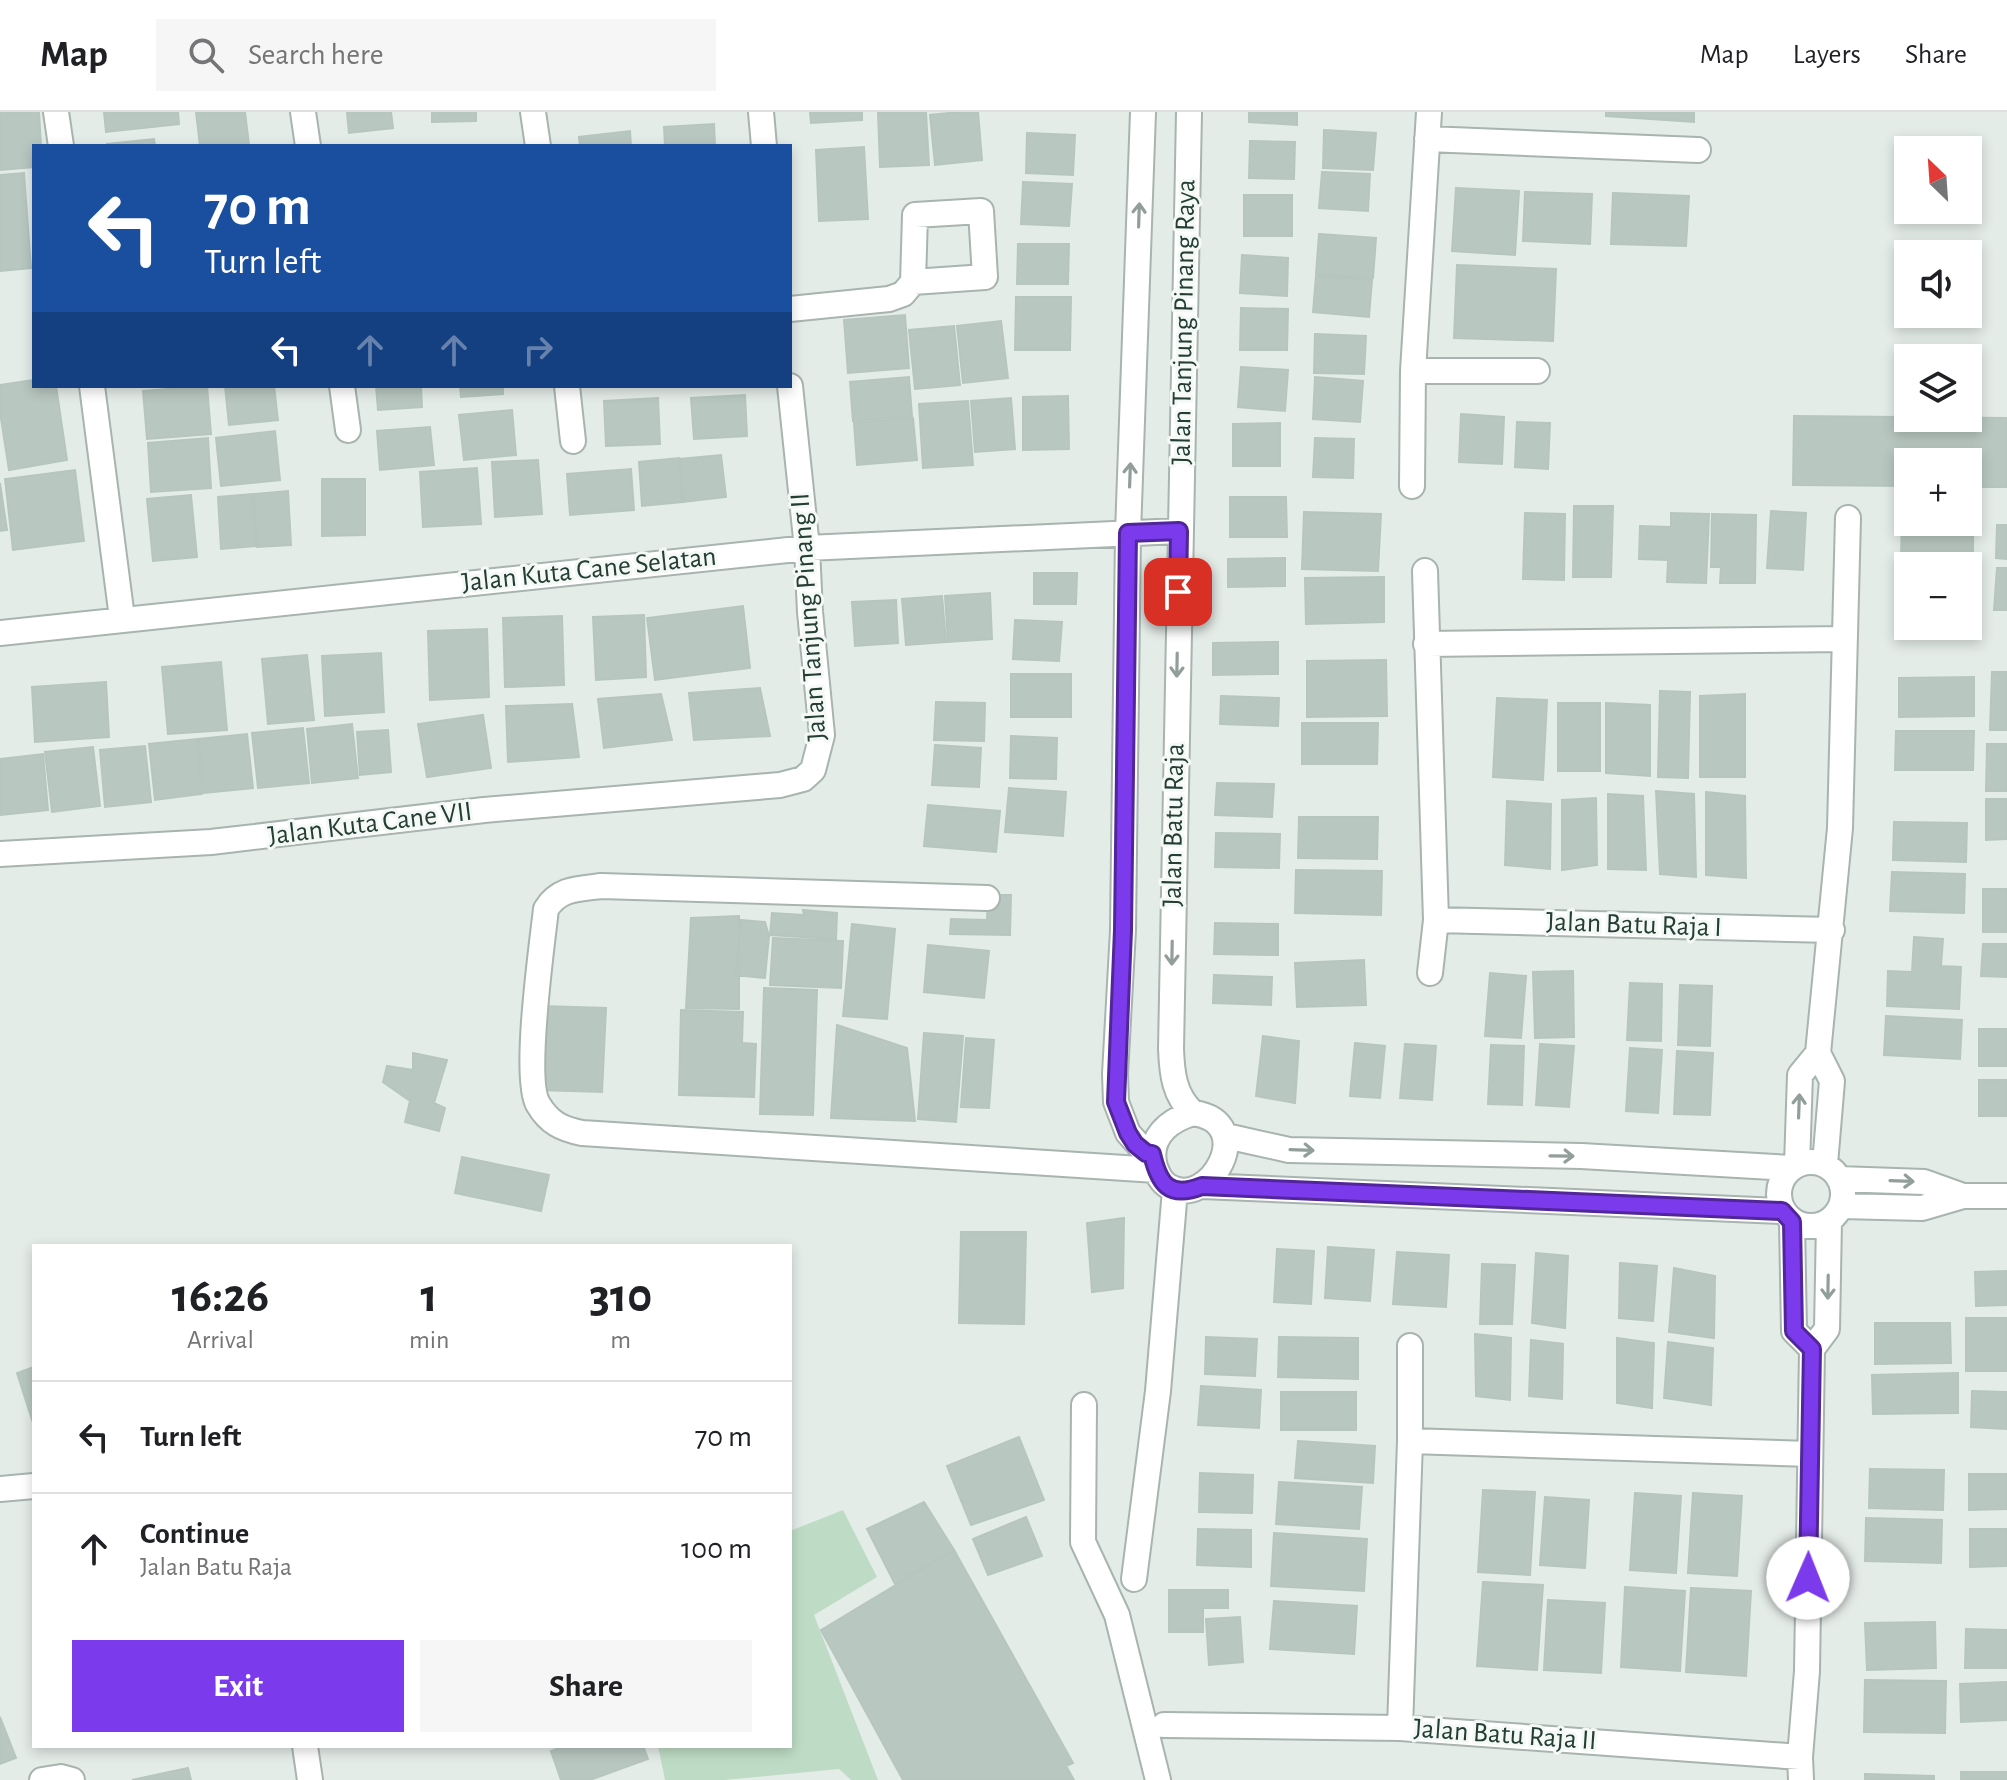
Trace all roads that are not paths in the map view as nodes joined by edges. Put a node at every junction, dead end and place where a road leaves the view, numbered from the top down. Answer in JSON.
{"nodes":[{"id":1,"x":56,"y":112,"type":"edge"},
{"id":2,"x":303,"y":112,"type":"edge"},
{"id":3,"x":533,"y":112,"type":"edge"},
{"id":4,"x":761,"y":112,"type":"edge"},
{"id":5,"x":1143,"y":112,"type":"edge"},
{"id":6,"x":1189,"y":112,"type":"edge"},
{"id":7,"x":1429,"y":112,"type":"edge"},
{"id":8,"x":1427,"y":139,"type":"junction"},
{"id":9,"x":61,"y":144,"type":"edge"},
{"id":10,"x":308,"y":144,"type":"edge"},
{"id":11,"x":538,"y":144,"type":"edge"},
{"id":12,"x":764,"y":144,"type":"edge"},
{"id":13,"x":1698,"y":150,"type":"dead end"},
{"id":14,"x":913,"y":282,"type":"dead end"},
{"id":15,"x":792,"y":309,"type":"edge"},
{"id":16,"x":1413,"y":371,"type":"junction"},
{"id":17,"x":1537,"y":371,"type":"dead end"},
{"id":18,"x":92,"y":388,"type":"edge"},
{"id":19,"x":342,"y":388,"type":"edge"},
{"id":20,"x":567,"y":388,"type":"edge"},
{"id":21,"x":790,"y":388,"type":"edge"},
{"id":22,"x":348,"y":430,"type":"dead end"},
{"id":23,"x":573,"y":441,"type":"dead end"},
{"id":24,"x":1412,"y":486,"type":"dead end"},
{"id":25,"x":1848,"y":518,"type":"dead end"},
{"id":26,"x":1179,"y":531,"type":"junction"},
{"id":27,"x":1128,"y":533,"type":"junction"},
{"id":28,"x":807,"y":548,"type":"junction"},
{"id":29,"x":1425,"y":571,"type":"dead end"},
{"id":30,"x":122,"y":618,"type":"junction"},
{"id":31,"x":0,"y":633,"type":"edge"},
{"id":32,"x":1844,"y":639,"type":"junction"},
{"id":33,"x":1426,"y":644,"type":"junction"},
{"id":34,"x":740,"y":789,"type":"joint"},
{"id":35,"x":0,"y":854,"type":"edge"},
{"id":36,"x":987,"y":898,"type":"dead end"},
{"id":37,"x":1436,"y":920,"type":"junction"},
{"id":38,"x":1832,"y":930,"type":"junction"},
{"id":39,"x":1430,"y":973,"type":"dead end"},
{"id":40,"x":1818,"y":1053,"type":"junction"},
{"id":41,"x":1193,"y":1113,"type":"junction"},
{"id":42,"x":1226,"y":1136,"type":"junction"},
{"id":43,"x":1154,"y":1162,"type":"junction"},
{"id":44,"x":1794,"y":1166,"type":"junction"},
{"id":45,"x":1832,"y":1172,"type":"junction"},
{"id":46,"x":1202,"y":1186,"type":"junction"},
{"id":47,"x":1175,"y":1190,"type":"junction"},
{"id":48,"x":1963,"y":1196,"type":"junction"},
{"id":49,"x":2007,"y":1196,"type":"edge"},
{"id":50,"x":1835,"y":1214,"type":"junction"},
{"id":51,"x":1787,"y":1216,"type":"junction"},
{"id":52,"x":1410,"y":1346,"type":"dead end"},
{"id":53,"x":1812,"y":1349,"type":"junction"},
{"id":54,"x":1084,"y":1405,"type":"dead end"},
{"id":55,"x":1410,"y":1441,"type":"junction"},
{"id":56,"x":1810,"y":1454,"type":"junction"},
{"id":57,"x":32,"y":1486,"type":"edge"},
{"id":58,"x":0,"y":1489,"type":"edge"},
{"id":59,"x":1134,"y":1579,"type":"dead end"},
{"id":60,"x":1164,"y":1725,"type":"dead end"},
{"id":61,"x":1400,"y":1728,"type":"junction"},
{"id":62,"x":305,"y":1748,"type":"edge"},
{"id":63,"x":1801,"y":1769,"type":"edge"},
{"id":64,"x":42,"y":1780,"type":"edge"},
{"id":65,"x":72,"y":1780,"type":"edge"},
{"id":66,"x":310,"y":1780,"type":"edge"},
{"id":67,"x":1158,"y":1780,"type":"edge"}],
"edges":[{"from":1,"to":9,"type":"street"},
{"from":2,"to":10,"type":"street"},
{"from":3,"to":11,"type":"street"},
{"from":4,"to":12,"type":"street"},
{"from":27,"to":5,"type":"street","one_way":true},
{"from":6,"to":26,"type":"street","name":"Jalan Tanjung Pinang Raya"},
{"from":7,"to":8,"type":"street"},
{"from":8,"to":13,"type":"street"},
{"from":8,"to":16,"type":"street"},
{"from":14,"to":15,"type":"street"},
{"from":16,"to":17,"type":"street"},
{"from":16,"to":24,"type":"street"},
{"from":18,"to":30,"type":"street"},
{"from":19,"to":22,"type":"street"},
{"from":20,"to":23,"type":"street"},
{"from":21,"to":28,"type":"street","name":"Jalan Tanjung Pinang II"},
{"from":25,"to":32,"type":"street"},
{"from":26,"to":27,"type":"street","name":"Jalan Kuta Cane Selatan"},
{"from":26,"to":41,"type":"street","name":"Jalan Batu Raja","one_way":true},
{"from":27,"to":28,"type":"street","name":"Jalan Kuta Cane Selatan"},
{"from":27,"to":43,"type":"street"},
{"from":28,"to":30,"type":"street","name":"Jalan Kuta Cane Selatan"},
{"from":28,"to":34,"type":"street","name":"Jalan Tanjung Pinang II"},
{"from":29,"to":33,"type":"street"},
{"from":30,"to":31,"type":"street","name":"Jalan Kuta Cane Selatan"},
{"from":32,"to":33,"type":"street"},
{"from":32,"to":38,"type":"street"},
{"from":33,"to":37,"type":"street"},
{"from":34,"to":35,"type":"street","name":"Jalan Kuta Cane VII"},
{"from":36,"to":43,"type":"street"},
{"from":37,"to":38,"type":"street","name":"Jalan Batu Raja I"},
{"from":37,"to":39,"type":"street"},
{"from":38,"to":40,"type":"street"},
{"from":44,"to":40,"type":"street","one_way":true},
{"from":40,"to":45,"type":"street"},
{"from":41,"to":42,"type":"street","name":"Jalan Batu Raja"},
{"from":41,"to":43,"type":"street"},
{"from":42,"to":44,"type":"street","name":"Jalan Batu Raja","one_way":true},
{"from":42,"to":46,"type":"street"},
{"from":43,"to":47,"type":"street"},
{"from":44,"to":45,"type":"street"},
{"from":44,"to":51,"type":"street"},
{"from":45,"to":48,"type":"street","one_way":true},
{"from":45,"to":50,"type":"street"},
{"from":46,"to":47,"type":"street"},
{"from":46,"to":51,"type":"street"},
{"from":47,"to":59,"type":"street"},
{"from":48,"to":49,"type":"street"},
{"from":48,"to":50,"type":"street"},
{"from":50,"to":51,"type":"street"},
{"from":50,"to":53,"type":"street","one_way":true},
{"from":51,"to":53,"type":"street"},
{"from":52,"to":55,"type":"street","name":"Jalan Batu Raja II"},
{"from":53,"to":56,"type":"street"},
{"from":54,"to":67,"type":"street"},
{"from":55,"to":56,"type":"street"},
{"from":55,"to":61,"type":"street","name":"Jalan Batu Raja II"},
{"from":56,"to":63,"type":"street"},
{"from":57,"to":58,"type":"street"},
{"from":60,"to":61,"type":"street"},
{"from":61,"to":63,"type":"street","name":"Jalan Batu Raja II"},
{"from":62,"to":66,"type":"street"},
{"from":64,"to":65,"type":"street"}]}
